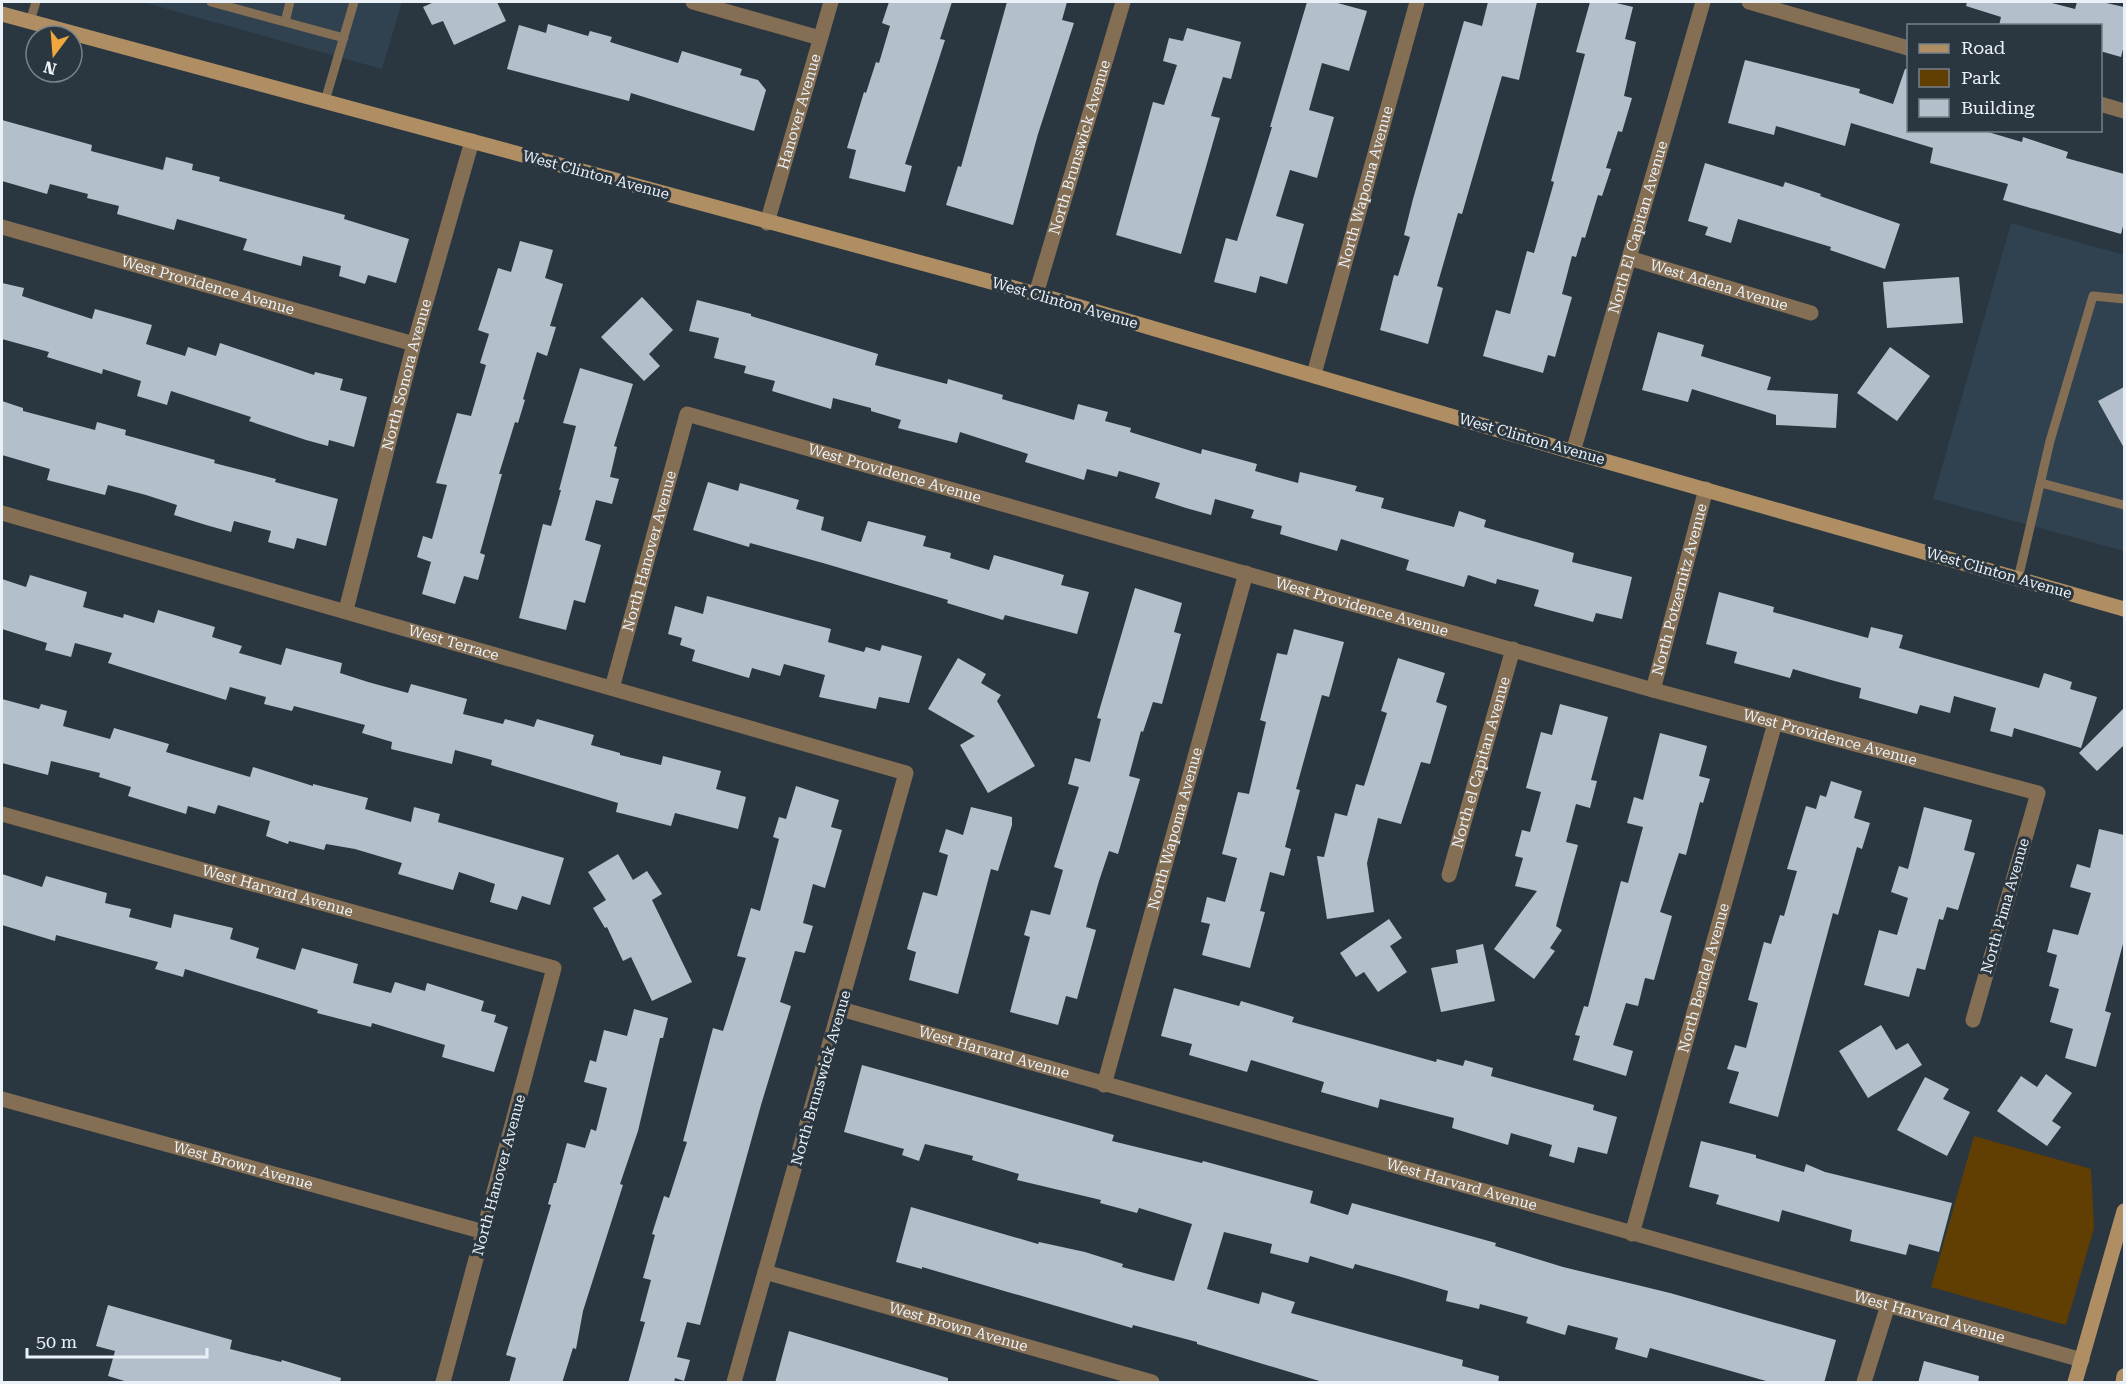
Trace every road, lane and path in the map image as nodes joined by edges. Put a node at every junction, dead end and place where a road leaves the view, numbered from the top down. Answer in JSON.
{"nodes":[{"id":1,"x":36,"y":2,"type":"edge"},
{"id":2,"x":211,"y":2,"type":"edge"},
{"id":3,"x":291,"y":2,"type":"edge"},
{"id":4,"x":354,"y":2,"type":"edge"},
{"id":5,"x":693,"y":2,"type":"edge"},
{"id":6,"x":831,"y":2,"type":"edge"},
{"id":7,"x":1122,"y":2,"type":"edge"},
{"id":8,"x":1417,"y":2,"type":"edge"},
{"id":9,"x":1703,"y":2,"type":"edge"},
{"id":10,"x":1749,"y":2,"type":"edge"},
{"id":11,"x":2,"y":14,"type":"edge"},
{"id":12,"x":30,"y":21,"type":"junction"},
{"id":13,"x":285,"y":22,"type":"junction"},
{"id":14,"x":344,"y":38,"type":"junction"},
{"id":15,"x":820,"y":38,"type":"junction"},
{"id":16,"x":1907,"y":48,"type":"edge"},
{"id":17,"x":325,"y":101,"type":"junction"},
{"id":18,"x":2102,"y":105,"type":"edge"},
{"id":19,"x":2124,"y":111,"type":"edge"},
{"id":20,"x":472,"y":141,"type":"junction"},
{"id":21,"x":767,"y":222,"type":"junction"},
{"id":22,"x":2,"y":227,"type":"edge"},
{"id":23,"x":1629,"y":258,"type":"junction"},
{"id":24,"x":1036,"y":294,"type":"junction"},
{"id":25,"x":2124,"y":299,"type":"edge"},
{"id":26,"x":1811,"y":313,"type":"dead end"},
{"id":27,"x":414,"y":344,"type":"junction"},
{"id":28,"x":1314,"y":374,"type":"junction"},
{"id":29,"x":687,"y":414,"type":"joint"},
{"id":30,"x":1573,"y":453,"type":"junction"},
{"id":31,"x":2041,"y":483,"type":"junction"},
{"id":32,"x":1706,"y":489,"type":"junction"},
{"id":33,"x":2124,"y":505,"type":"edge"},
{"id":34,"x":2,"y":513,"type":"edge"},
{"id":35,"x":1246,"y":573,"type":"junction"},
{"id":36,"x":2018,"y":579,"type":"junction"},
{"id":37,"x":2124,"y":609,"type":"edge"},
{"id":38,"x":346,"y":610,"type":"junction"},
{"id":39,"x":1513,"y":649,"type":"junction"},
{"id":40,"x":612,"y":688,"type":"junction"},
{"id":41,"x":1653,"y":690,"type":"junction"},
{"id":42,"x":1775,"y":723,"type":"junction"},
{"id":43,"x":906,"y":773,"type":"joint"},
{"id":44,"x":2038,"y":793,"type":"joint"},
{"id":45,"x":2,"y":814,"type":"edge"},
{"id":46,"x":1449,"y":875,"type":"dead end"},
{"id":47,"x":554,"y":968,"type":"joint"},
{"id":48,"x":842,"y":1009,"type":"junction"},
{"id":49,"x":1973,"y":1020,"type":"dead end"},
{"id":50,"x":1104,"y":1085,"type":"junction"},
{"id":51,"x":2,"y":1099,"type":"edge"},
{"id":52,"x":2124,"y":1211,"type":"edge"},
{"id":53,"x":484,"y":1232,"type":"junction"},
{"id":54,"x":1632,"y":1234,"type":"junction"},
{"id":55,"x":765,"y":1272,"type":"junction"},
{"id":56,"x":1888,"y":1305,"type":"junction"},
{"id":57,"x":2082,"y":1360,"type":"junction"},
{"id":58,"x":2124,"y":1377,"type":"edge"},
{"id":59,"x":443,"y":1383,"type":"edge"},
{"id":60,"x":734,"y":1383,"type":"edge"},
{"id":61,"x":1152,"y":1383,"type":"edge"},
{"id":62,"x":1864,"y":1383,"type":"edge"},
{"id":63,"x":2075,"y":1383,"type":"edge"},
{"id":64,"x":2123,"y":1383,"type":"edge"}],
"edges":[{"from":1,"to":12,"type":"lane"},
{"from":2,"to":13,"type":"lane"},
{"from":3,"to":13,"type":"lane"},
{"from":4,"to":14,"type":"lane"},
{"from":5,"to":15,"type":"street"},
{"from":6,"to":15,"type":"street","name":"Hanover Avenue"},
{"from":7,"to":24,"type":"street","name":"North Brunswick Avenue"},
{"from":8,"to":28,"type":"street","name":"North Wapoma Avenue"},
{"from":9,"to":23,"type":"street","name":"North El Capitan Avenue"},
{"from":10,"to":16,"type":"street"},
{"from":11,"to":12,"type":"main road","name":"West Clinton Avenue"},
{"from":12,"to":17,"type":"main road","name":"West Clinton Avenue"},
{"from":13,"to":14,"type":"lane"},
{"from":14,"to":17,"type":"lane"},
{"from":15,"to":21,"type":"street","name":"Hanover Avenue"},
{"from":17,"to":20,"type":"main road","name":"West Clinton Avenue"},
{"from":18,"to":19,"type":"street"},
{"from":20,"to":21,"type":"main road","name":"West Clinton Avenue"},
{"from":20,"to":27,"type":"street","name":"North Sonora Avenue"},
{"from":21,"to":24,"type":"main road","name":"West Clinton Avenue"},
{"from":22,"to":27,"type":"street","name":"West Providence Avenue"},
{"from":23,"to":26,"type":"street","name":"West Adena Avenue"},
{"from":23,"to":30,"type":"street","name":"North El Capitan Avenue"},
{"from":24,"to":28,"type":"main road","name":"West Clinton Avenue"},
{"from":25,"to":31,"type":"lane"},
{"from":27,"to":38,"type":"street","name":"North Sonora Avenue"},
{"from":28,"to":30,"type":"main road","name":"West Clinton Avenue"},
{"from":29,"to":35,"type":"street","name":"West Providence Avenue"},
{"from":29,"to":40,"type":"street","name":"North Hanover Avenue"},
{"from":30,"to":32,"type":"main road","name":"West Clinton Avenue"},
{"from":31,"to":33,"type":"lane"},
{"from":31,"to":36,"type":"lane"},
{"from":32,"to":36,"type":"main road","name":"West Clinton Avenue"},
{"from":32,"to":41,"type":"street","name":"North Potzernitz Avenue"},
{"from":34,"to":38,"type":"street","name":"West Terrace"},
{"from":35,"to":39,"type":"street","name":"West Providence Avenue"},
{"from":35,"to":50,"type":"street","name":"North Wapoma Avenue"},
{"from":36,"to":37,"type":"main road","name":"West Clinton Avenue"},
{"from":38,"to":40,"type":"street","name":"West Terrace"},
{"from":39,"to":41,"type":"street","name":"West Providence Avenue"},
{"from":39,"to":46,"type":"street","name":"North el Capitan Avenue"},
{"from":40,"to":43,"type":"street","name":"West Terrace"},
{"from":41,"to":42,"type":"street","name":"West Providence Avenue"},
{"from":42,"to":44,"type":"street","name":"West Providence Avenue"},
{"from":42,"to":54,"type":"street","name":"North Bendel Avenue"},
{"from":43,"to":48,"type":"street","name":"North Brunswick Avenue"},
{"from":44,"to":49,"type":"street","name":"North Pima Avenue"},
{"from":45,"to":47,"type":"street","name":"West Harvard Avenue"},
{"from":47,"to":53,"type":"street","name":"North Hanover Avenue"},
{"from":48,"to":50,"type":"street","name":"West Harvard Avenue"},
{"from":48,"to":55,"type":"street","name":"North Brunswick Avenue"},
{"from":50,"to":54,"type":"street","name":"West Harvard Avenue"},
{"from":51,"to":53,"type":"street","name":"West Brown Avenue"},
{"from":52,"to":57,"type":"main road"},
{"from":53,"to":59,"type":"street","name":"North Hanover Avenue"},
{"from":54,"to":56,"type":"street","name":"West Harvard Avenue"},
{"from":55,"to":60,"type":"street","name":"North Brunswick Avenue"},
{"from":55,"to":61,"type":"street","name":"West Brown Avenue"},
{"from":56,"to":57,"type":"street","name":"West Harvard Avenue"},
{"from":56,"to":62,"type":"street"},
{"from":57,"to":63,"type":"main road"},
{"from":58,"to":64,"type":"main road"}]}
